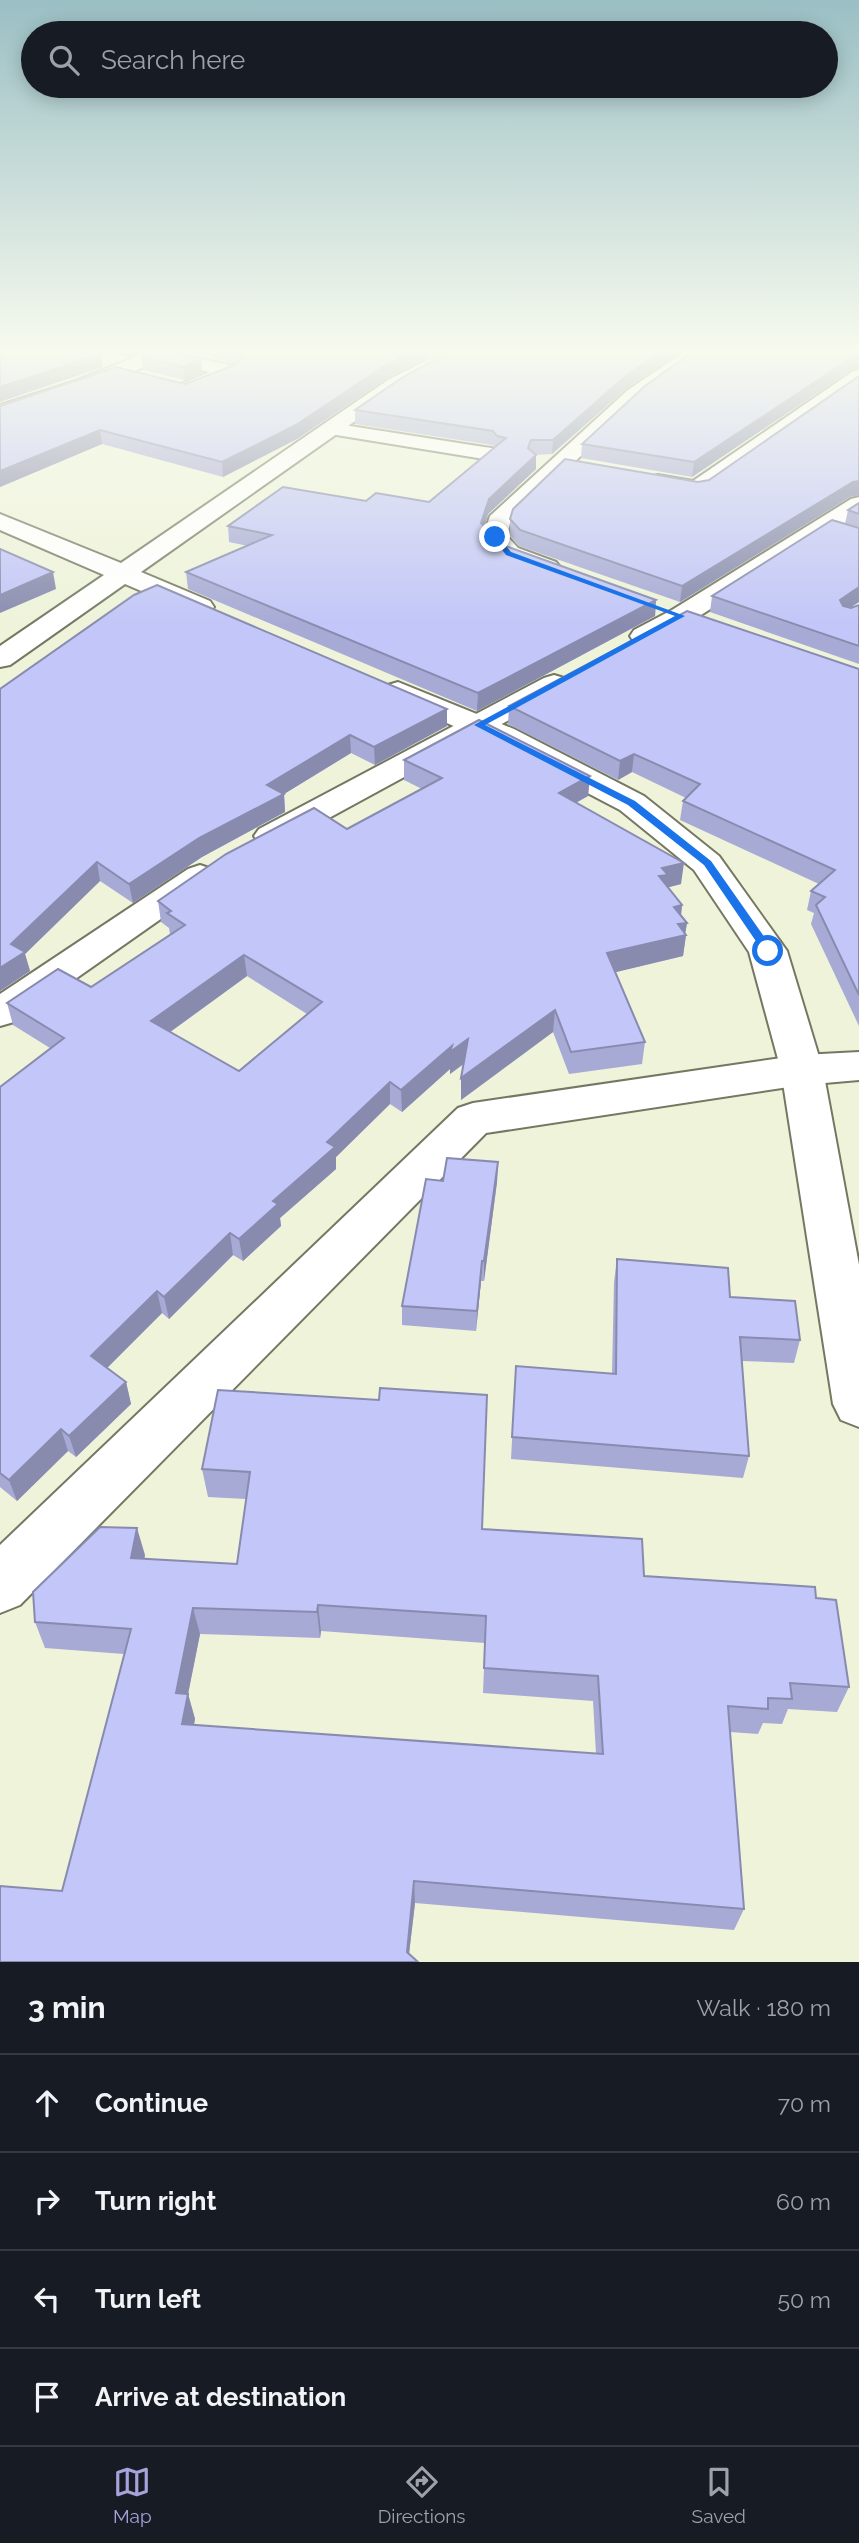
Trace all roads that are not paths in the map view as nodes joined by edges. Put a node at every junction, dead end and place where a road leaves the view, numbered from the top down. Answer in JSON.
{"nodes":[{"id":1,"x":312,"y":443,"type":"edge"},
{"id":2,"x":417,"y":443,"type":"edge"},
{"id":3,"x":573,"y":443,"type":"edge"},
{"id":4,"x":763,"y":443,"type":"edge"},
{"id":5,"x":484,"y":453,"type":"edge"},
{"id":6,"x":547,"y":463,"type":"junction"},
{"id":7,"x":583,"y":469,"type":"edge"},
{"id":8,"x":633,"y":478,"type":"edge"},
{"id":9,"x":859,"y":504,"type":"edge"},
{"id":10,"x":0,"y":521,"type":"edge"},
{"id":11,"x":123,"y":574,"type":"junction"},
{"id":12,"x":570,"y":575,"type":"edge"},
{"id":13,"x":644,"y":602,"type":"edge"},
{"id":14,"x":681,"y":616,"type":"junction"},
{"id":15,"x":225,"y":617,"type":"edge"},
{"id":16,"x":713,"y":626,"type":"edge"},
{"id":17,"x":621,"y":648,"type":"edge"},
{"id":18,"x":0,"y":659,"type":"edge"},
{"id":19,"x":574,"y":674,"type":"edge"},
{"id":20,"x":364,"y":676,"type":"edge"},
{"id":21,"x":478,"y":725,"type":"junction"},
{"id":22,"x":0,"y":1013,"type":"edge"},
{"id":23,"x":859,"y":1066,"type":"edge"},
{"id":24,"x":802,"y":1070,"type":"junction"},
{"id":25,"x":859,"y":1404,"type":"edge"},
{"id":26,"x":0,"y":1585,"type":"edge"}],
"edges":[{"from":1,"to":11,"type":"street"},
{"from":2,"to":5,"type":"street"},
{"from":3,"to":6,"type":"street"},
{"from":4,"to":8,"type":"street"},
{"from":6,"to":7,"type":"street"},
{"from":6,"to":12,"type":"street"},
{"from":9,"to":14,"type":"street"},
{"from":10,"to":11,"type":"street"},
{"from":11,"to":15,"type":"street"},
{"from":11,"to":18,"type":"street"},
{"from":13,"to":14,"type":"street"},
{"from":14,"to":16,"type":"street"},
{"from":14,"to":17,"type":"street"},
{"from":19,"to":21,"type":"street"},
{"from":20,"to":21,"type":"street"},
{"from":21,"to":22,"type":"street"},
{"from":21,"to":24,"type":"street"},
{"from":23,"to":24,"type":"street"},
{"from":24,"to":25,"type":"street"},
{"from":24,"to":26,"type":"street"}]}
